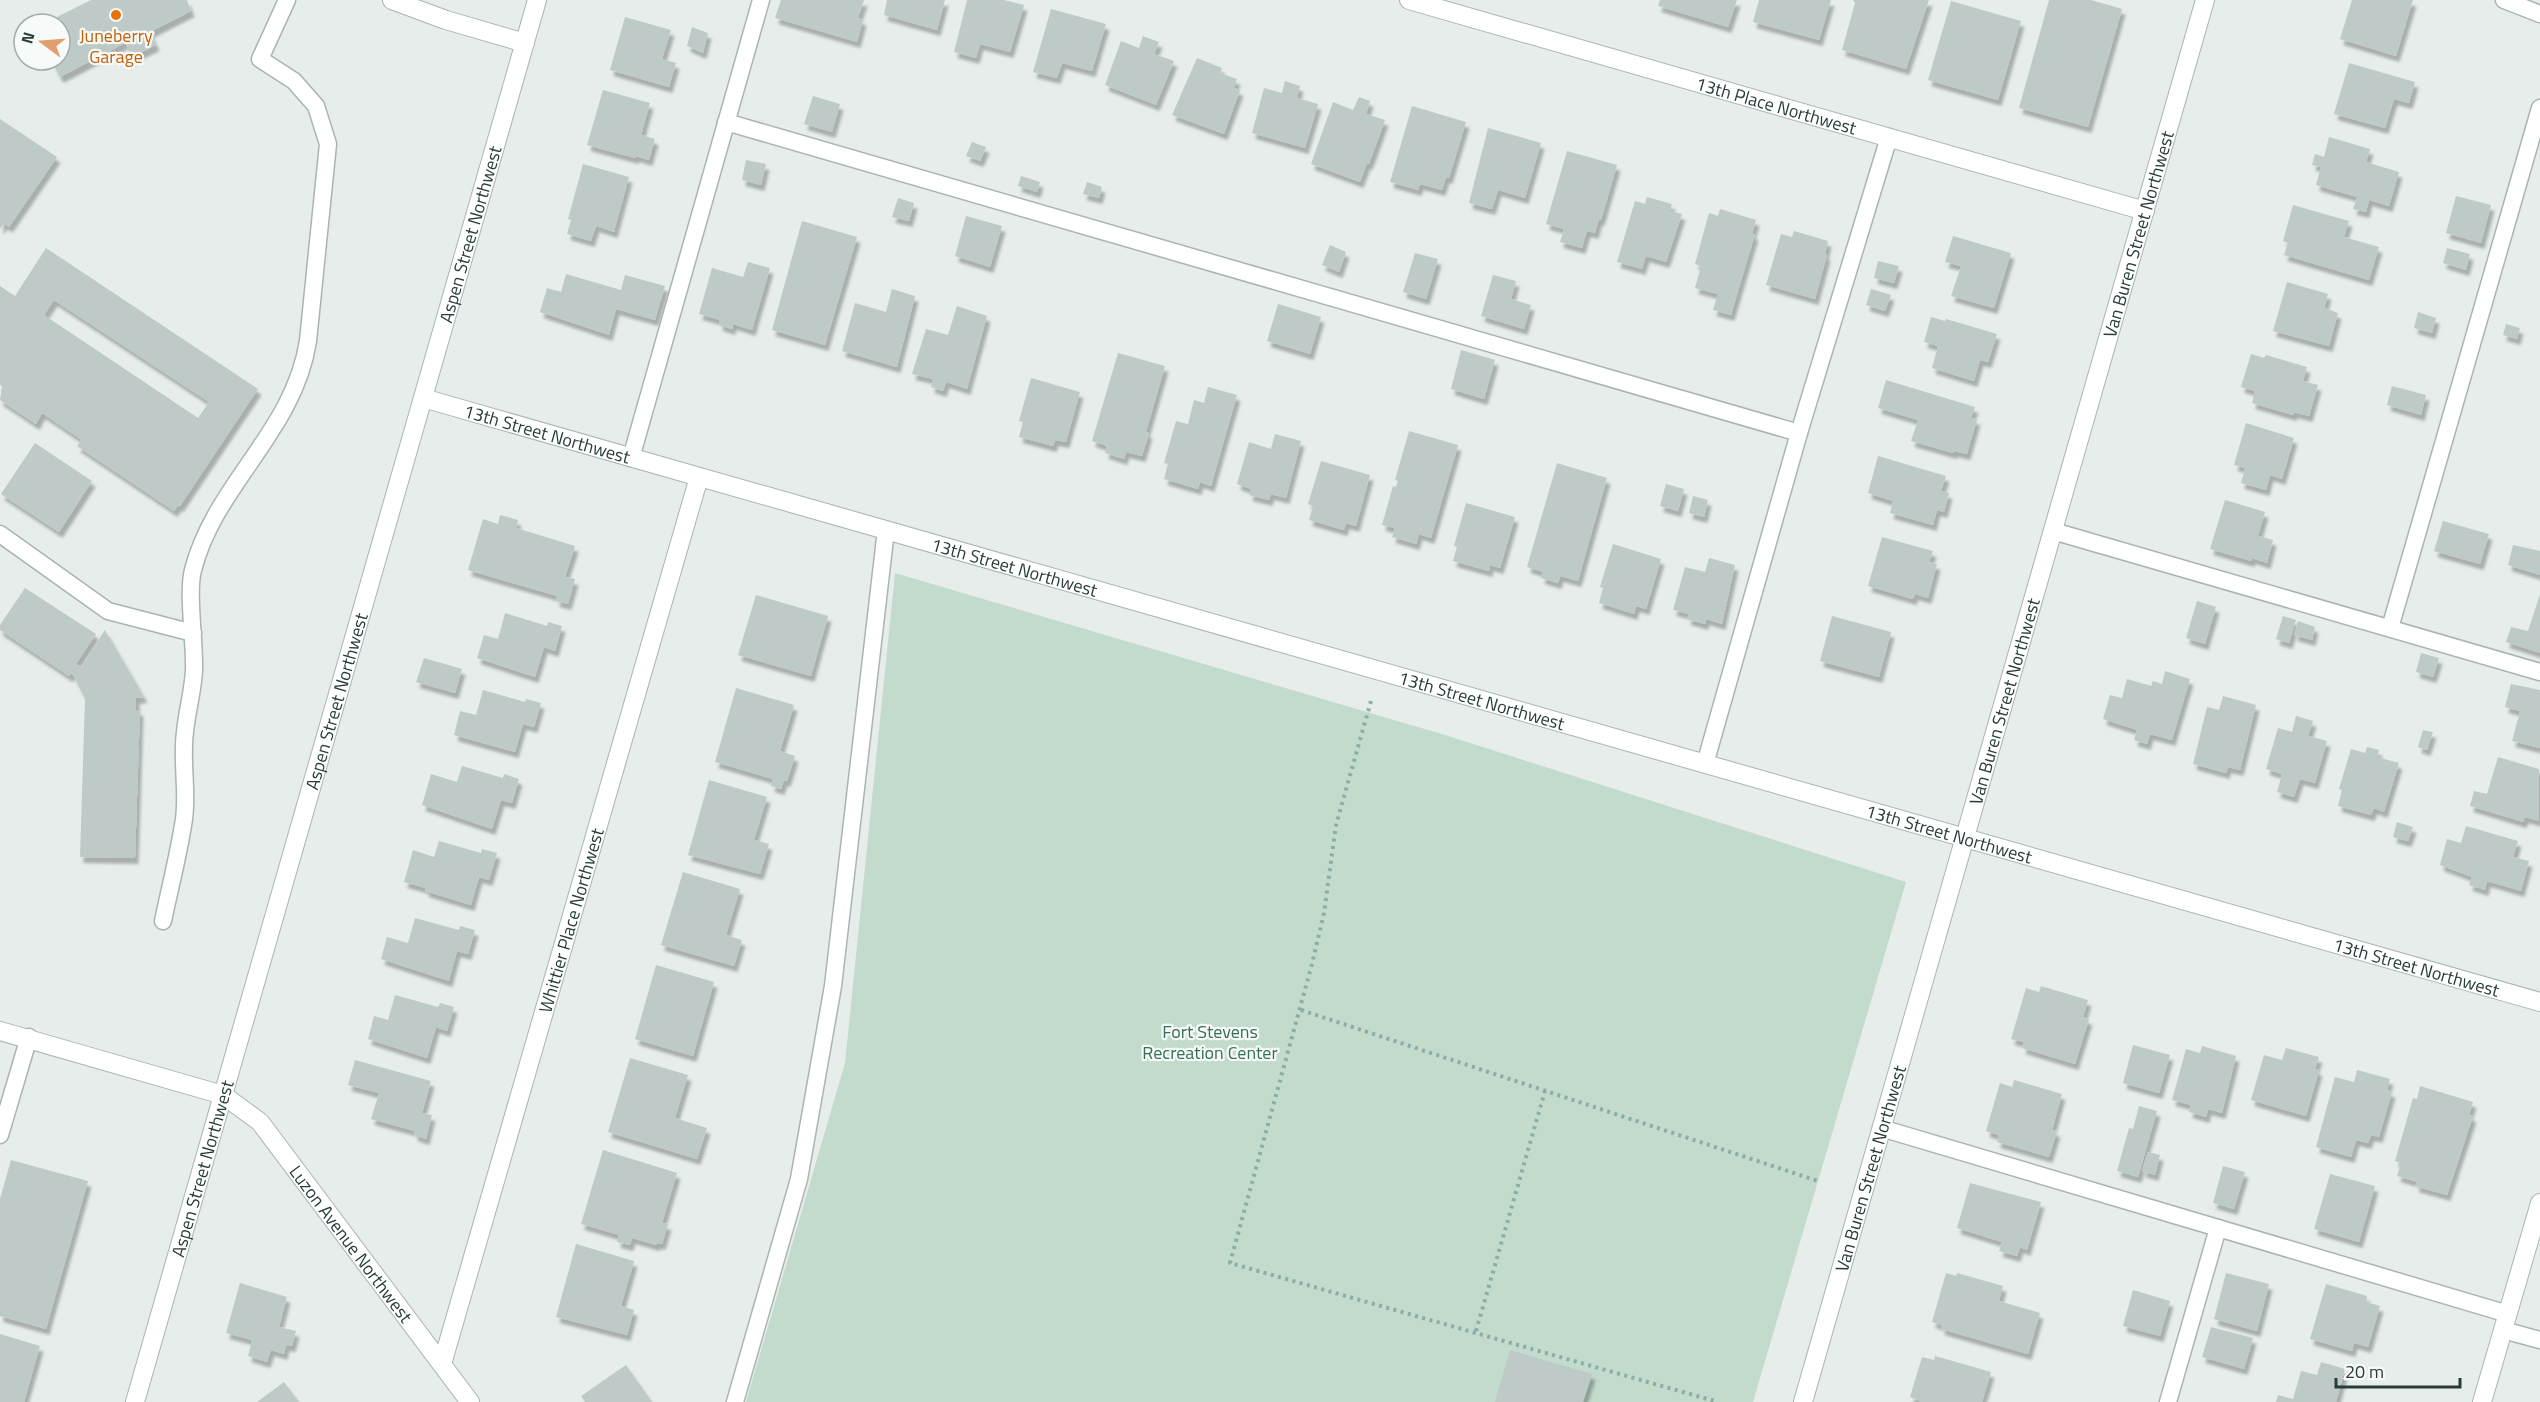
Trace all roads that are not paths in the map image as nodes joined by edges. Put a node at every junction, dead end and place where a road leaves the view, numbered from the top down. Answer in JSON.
{"nodes":[{"id":1,"x":287,"y":0,"type":"edge"},
{"id":2,"x":392,"y":0,"type":"edge"},
{"id":3,"x":537,"y":0,"type":"edge"},
{"id":4,"x":761,"y":0,"type":"edge"},
{"id":5,"x":1409,"y":0,"type":"edge"},
{"id":6,"x":2205,"y":0,"type":"edge"},
{"id":7,"x":2504,"y":0,"type":"edge"},
{"id":8,"x":2540,"y":14,"type":"edge"},
{"id":9,"x":525,"y":43,"type":"junction"},
{"id":10,"x":2540,"y":108,"type":"edge"},
{"id":11,"x":726,"y":122,"type":"junction"},
{"id":12,"x":1889,"y":137,"type":"junction"},
{"id":13,"x":2145,"y":211,"type":"junction"},
{"id":14,"x":423,"y":398,"type":"junction"},
{"id":15,"x":1799,"y":433,"type":"junction"},
{"id":16,"x":631,"y":458,"type":"junction"},
{"id":17,"x":699,"y":477,"type":"junction"},
{"id":18,"x":886,"y":530,"type":"junction"},
{"id":19,"x":2053,"y":531,"type":"junction"},
{"id":20,"x":0,"y":534,"type":"edge"},
{"id":21,"x":2390,"y":628,"type":"junction"},
{"id":22,"x":193,"y":633,"type":"junction"},
{"id":23,"x":2540,"y":672,"type":"edge"},
{"id":24,"x":1705,"y":764,"type":"junction"},
{"id":25,"x":1965,"y":838,"type":"junction"},
{"id":26,"x":163,"y":921,"type":"dead end"},
{"id":27,"x":2540,"y":1002,"type":"edge"},
{"id":28,"x":0,"y":1031,"type":"edge"},
{"id":29,"x":29,"y":1037,"type":"junction"},
{"id":30,"x":223,"y":1095,"type":"junction"},
{"id":31,"x":1881,"y":1128,"type":"junction"},
{"id":32,"x":0,"y":1135,"type":"edge"},
{"id":33,"x":2540,"y":1203,"type":"edge"},
{"id":34,"x":2218,"y":1228,"type":"junction"},
{"id":35,"x":2506,"y":1322,"type":"junction"},
{"id":36,"x":2540,"y":1340,"type":"edge"},
{"id":37,"x":442,"y":1364,"type":"junction"},
{"id":38,"x":135,"y":1402,"type":"edge"},
{"id":39,"x":470,"y":1402,"type":"edge"},
{"id":40,"x":735,"y":1402,"type":"edge"},
{"id":41,"x":1803,"y":1402,"type":"edge"},
{"id":42,"x":2168,"y":1402,"type":"edge"},
{"id":43,"x":2482,"y":1402,"type":"edge"}],
"edges":[{"from":1,"to":22,"type":"lane"},
{"from":2,"to":9,"type":"street"},
{"from":3,"to":9,"type":"street","name":"Aspen Street Northwest"},
{"from":4,"to":11,"type":"lane"},
{"from":5,"to":12,"type":"street","name":"13th Place Northwest"},
{"from":6,"to":13,"type":"street","name":"Van Buren Street Northwest"},
{"from":7,"to":8,"type":"lane"},
{"from":9,"to":14,"type":"street","name":"Aspen Street Northwest"},
{"from":10,"to":21,"type":"lane"},
{"from":11,"to":15,"type":"lane"},
{"from":11,"to":16,"type":"lane"},
{"from":12,"to":13,"type":"street","name":"13th Place Northwest"},
{"from":12,"to":15,"type":"lane"},
{"from":13,"to":19,"type":"street","name":"Van Buren Street Northwest"},
{"from":14,"to":16,"type":"street","name":"13th Street Northwest"},
{"from":14,"to":30,"type":"street","name":"Aspen Street Northwest"},
{"from":15,"to":24,"type":"lane"},
{"from":16,"to":17,"type":"street","name":"13th Street Northwest"},
{"from":17,"to":18,"type":"street","name":"13th Street Northwest"},
{"from":17,"to":37,"type":"street","name":"Whittier Place Northwest"},
{"from":18,"to":24,"type":"street","name":"13th Street Northwest"},
{"from":18,"to":40,"type":"lane"},
{"from":19,"to":21,"type":"lane"},
{"from":19,"to":25,"type":"street","name":"Van Buren Street Northwest"},
{"from":20,"to":22,"type":"lane"},
{"from":21,"to":23,"type":"lane"},
{"from":22,"to":26,"type":"lane"},
{"from":24,"to":25,"type":"street","name":"13th Street Northwest"},
{"from":25,"to":27,"type":"street","name":"13th Street Northwest"},
{"from":25,"to":31,"type":"street","name":"Van Buren Street Northwest"},
{"from":28,"to":29,"type":"street","name":"Luzon Avenue Northwest"},
{"from":29,"to":30,"type":"street","name":"Luzon Avenue Northwest"},
{"from":29,"to":32,"type":"lane"},
{"from":30,"to":37,"type":"street","name":"Luzon Avenue Northwest"},
{"from":30,"to":38,"type":"street","name":"Aspen Street Northwest"},
{"from":31,"to":34,"type":"lane"},
{"from":31,"to":41,"type":"street","name":"Van Buren Street Northwest"},
{"from":33,"to":35,"type":"street"},
{"from":34,"to":35,"type":"lane"},
{"from":34,"to":42,"type":"lane"},
{"from":35,"to":36,"type":"lane"},
{"from":35,"to":43,"type":"street"},
{"from":37,"to":39,"type":"street","name":"Luzon Avenue Northwest"}]}
